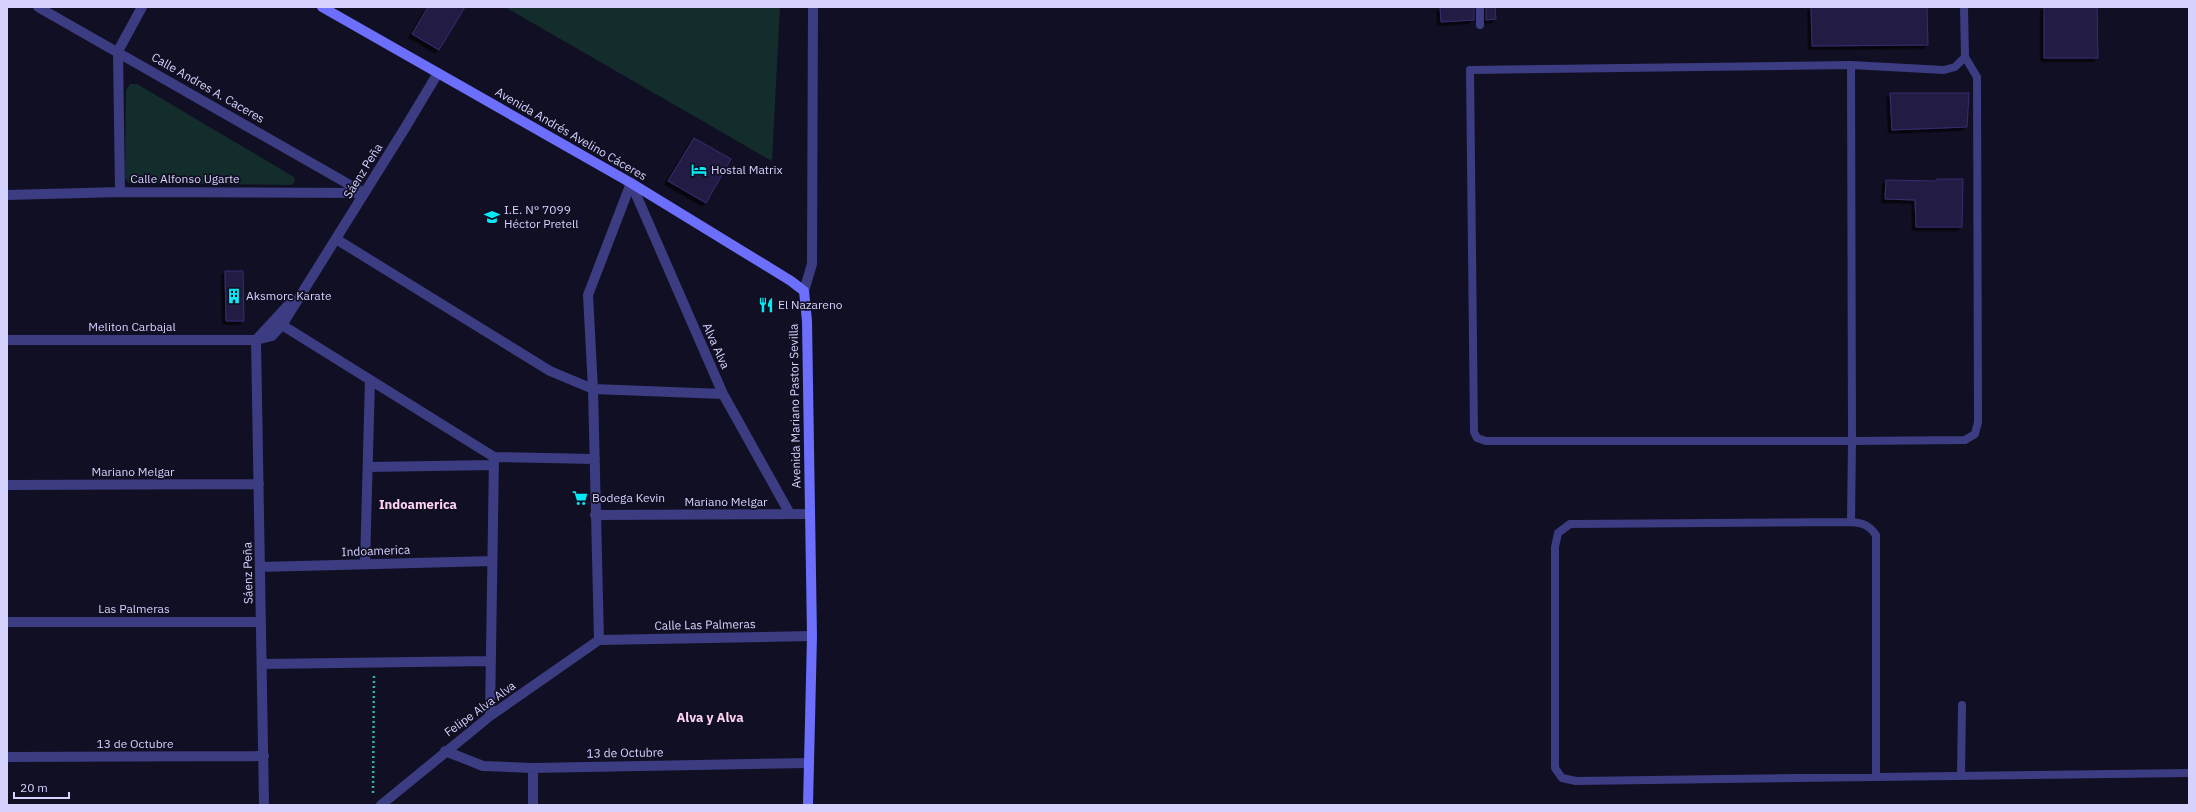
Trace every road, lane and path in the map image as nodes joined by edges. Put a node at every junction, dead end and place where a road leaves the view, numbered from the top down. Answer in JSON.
{"nodes":[{"id":1,"x":38,"y":7,"type":"edge"},
{"id":2,"x":142,"y":7,"type":"edge"},
{"id":3,"x":322,"y":7,"type":"edge"},
{"id":4,"x":813,"y":7,"type":"edge"},
{"id":5,"x":1480,"y":7,"type":"edge"},
{"id":6,"x":1964,"y":7,"type":"edge"},
{"id":7,"x":1480,"y":25,"type":"dead end"},
{"id":8,"x":118,"y":51,"type":"junction"},
{"id":9,"x":1965,"y":57,"type":"junction"},
{"id":10,"x":1851,"y":65,"type":"junction"},
{"id":11,"x":438,"y":73,"type":"junction"},
{"id":12,"x":631,"y":183,"type":"junction"},
{"id":13,"x":120,"y":192,"type":"junction"},
{"id":14,"x":364,"y":193,"type":"junction"},
{"id":15,"x":7,"y":194,"type":"edge"},
{"id":16,"x":336,"y":239,"type":"junction"},
{"id":17,"x":308,"y":283,"type":"junction"},
{"id":18,"x":804,"y":290,"type":"junction"},
{"id":19,"x":282,"y":325,"type":"junction"},
{"id":20,"x":7,"y":340,"type":"edge"},
{"id":21,"x":256,"y":340,"type":"junction"},
{"id":22,"x":370,"y":380,"type":"junction"},
{"id":23,"x":593,"y":389,"type":"junction"},
{"id":24,"x":723,"y":394,"type":"junction"},
{"id":25,"x":1852,"y":441,"type":"junction"},
{"id":26,"x":594,"y":459,"type":"junction"},
{"id":27,"x":494,"y":461,"type":"junction"},
{"id":28,"x":368,"y":467,"type":"junction"},
{"id":29,"x":259,"y":484,"type":"junction"},
{"id":30,"x":7,"y":485,"type":"edge"},
{"id":31,"x":790,"y":514,"type":"junction"},
{"id":32,"x":810,"y":514,"type":"junction"},
{"id":33,"x":595,"y":515,"type":"junction"},
{"id":34,"x":1851,"y":522,"type":"junction"},
{"id":35,"x":492,"y":560,"type":"junction"},
{"id":36,"x":365,"y":564,"type":"junction"},
{"id":37,"x":260,"y":567,"type":"junction"},
{"id":38,"x":7,"y":622,"type":"edge"},
{"id":39,"x":261,"y":622,"type":"junction"},
{"id":40,"x":812,"y":636,"type":"junction"},
{"id":41,"x":599,"y":640,"type":"junction"},
{"id":42,"x":491,"y":661,"type":"junction"},
{"id":43,"x":375,"y":662,"type":"junction"},
{"id":44,"x":262,"y":664,"type":"junction"},
{"id":45,"x":1962,"y":705,"type":"dead end"},
{"id":46,"x":490,"y":716,"type":"junction"},
{"id":47,"x":445,"y":752,"type":"junction"},
{"id":48,"x":264,"y":756,"type":"junction"},
{"id":49,"x":7,"y":757,"type":"edge"},
{"id":50,"x":809,"y":763,"type":"junction"},
{"id":51,"x":533,"y":768,"type":"junction"},
{"id":52,"x":2189,"y":773,"type":"edge"},
{"id":53,"x":1961,"y":776,"type":"junction"},
{"id":54,"x":1876,"y":777,"type":"junction"},
{"id":55,"x":373,"y":797,"type":"dead end"},
{"id":56,"x":264,"y":805,"type":"edge"},
{"id":57,"x":381,"y":805,"type":"edge"},
{"id":58,"x":533,"y":805,"type":"edge"},
{"id":59,"x":808,"y":805,"type":"edge"}],
"edges":[{"from":1,"to":8,"type":"street","name":"Calle Andres A. Caceres"},
{"from":2,"to":8,"type":"street"},
{"from":3,"to":11,"type":"street","name":"Avenida Andrés Avelino Cáceres"},
{"from":4,"to":18,"type":"street","name":"Avenida Mariano Pastor Sevilla"},
{"from":5,"to":7,"type":"lane"},
{"from":6,"to":9,"type":"lane"},
{"from":8,"to":13,"type":"street"},
{"from":8,"to":14,"type":"street","name":"Calle Andres A. Caceres"},
{"from":9,"to":10,"type":"lane"},
{"from":9,"to":25,"type":"lane"},
{"from":10,"to":25,"type":"lane"},
{"from":10,"to":25,"type":"lane"},
{"from":11,"to":12,"type":"street","name":"Avenida Andrés Avelino Cáceres"},
{"from":11,"to":14,"type":"street","name":"Sáenz Peña"},
{"from":12,"to":18,"type":"street","name":"Avenida Andrés Avelino Cáceres"},
{"from":12,"to":23,"type":"street"},
{"from":12,"to":24,"type":"street","name":"Alva Alva"},
{"from":13,"to":14,"type":"street","name":"Calle Alfonso Ugarte"},
{"from":13,"to":15,"type":"street","name":"Calle Alfonso Ugarte"},
{"from":14,"to":16,"type":"street","name":"Sáenz Peña"},
{"from":16,"to":17,"type":"street","name":"Sáenz Peña"},
{"from":16,"to":23,"type":"street"},
{"from":17,"to":19,"type":"street","name":"Sáenz Peña"},
{"from":17,"to":21,"type":"street","name":"Sáenz Peña"},
{"from":18,"to":32,"type":"street","name":"Avenida Mariano Pastor Sevilla"},
{"from":19,"to":21,"type":"street","name":"Sáenz Peña"},
{"from":19,"to":22,"type":"street"},
{"from":20,"to":21,"type":"street","name":"Meliton Carbajal"},
{"from":21,"to":29,"type":"street","name":"Sáenz Peña"},
{"from":22,"to":27,"type":"street"},
{"from":22,"to":28,"type":"street"},
{"from":23,"to":24,"type":"street"},
{"from":23,"to":26,"type":"street"},
{"from":24,"to":31,"type":"street","name":"Alva Alva"},
{"from":25,"to":34,"type":"lane"},
{"from":26,"to":27,"type":"street"},
{"from":26,"to":33,"type":"street"},
{"from":27,"to":28,"type":"street"},
{"from":27,"to":35,"type":"street"},
{"from":28,"to":36,"type":"street"},
{"from":29,"to":30,"type":"street","name":"Mariano Melgar"},
{"from":29,"to":37,"type":"street","name":"Sáenz Peña"},
{"from":31,"to":32,"type":"street","name":"Mariano Melgar"},
{"from":31,"to":33,"type":"street","name":"Mariano Melgar"},
{"from":32,"to":40,"type":"street","name":"Avenida Mariano Pastor Sevilla"},
{"from":33,"to":41,"type":"street"},
{"from":34,"to":54,"type":"lane"},
{"from":34,"to":54,"type":"lane"},
{"from":35,"to":36,"type":"street","name":"Indoamerica"},
{"from":35,"to":42,"type":"street"},
{"from":36,"to":37,"type":"street","name":"Indoamerica"},
{"from":37,"to":39,"type":"street","name":"Sáenz Peña"},
{"from":38,"to":39,"type":"street","name":"Las Palmeras"},
{"from":39,"to":44,"type":"street","name":"Sáenz Peña"},
{"from":40,"to":41,"type":"street","name":"Calle Las Palmeras"},
{"from":40,"to":50,"type":"street","name":"Avenida Mariano Pastor Sevilla"},
{"from":41,"to":46,"type":"street","name":"Felipe Alva Alva"},
{"from":42,"to":43,"type":"street"},
{"from":42,"to":46,"type":"street"},
{"from":43,"to":44,"type":"street"},
{"from":43,"to":55,"type":"path"},
{"from":44,"to":48,"type":"street","name":"Sáenz Peña"},
{"from":45,"to":53,"type":"lane"},
{"from":46,"to":47,"type":"street","name":"Felipe Alva Alva"},
{"from":47,"to":51,"type":"street","name":"13 de Octubre"},
{"from":47,"to":57,"type":"street","name":"Felipe Alva Alva"},
{"from":48,"to":49,"type":"street","name":"13 de Octubre"},
{"from":48,"to":56,"type":"street","name":"Sáenz Peña"},
{"from":50,"to":51,"type":"street","name":"13 de Octubre"},
{"from":50,"to":59,"type":"street","name":"Avenida Mariano Pastor Sevilla"},
{"from":51,"to":58,"type":"street"},
{"from":52,"to":53,"type":"lane"},
{"from":53,"to":54,"type":"lane"}]}
